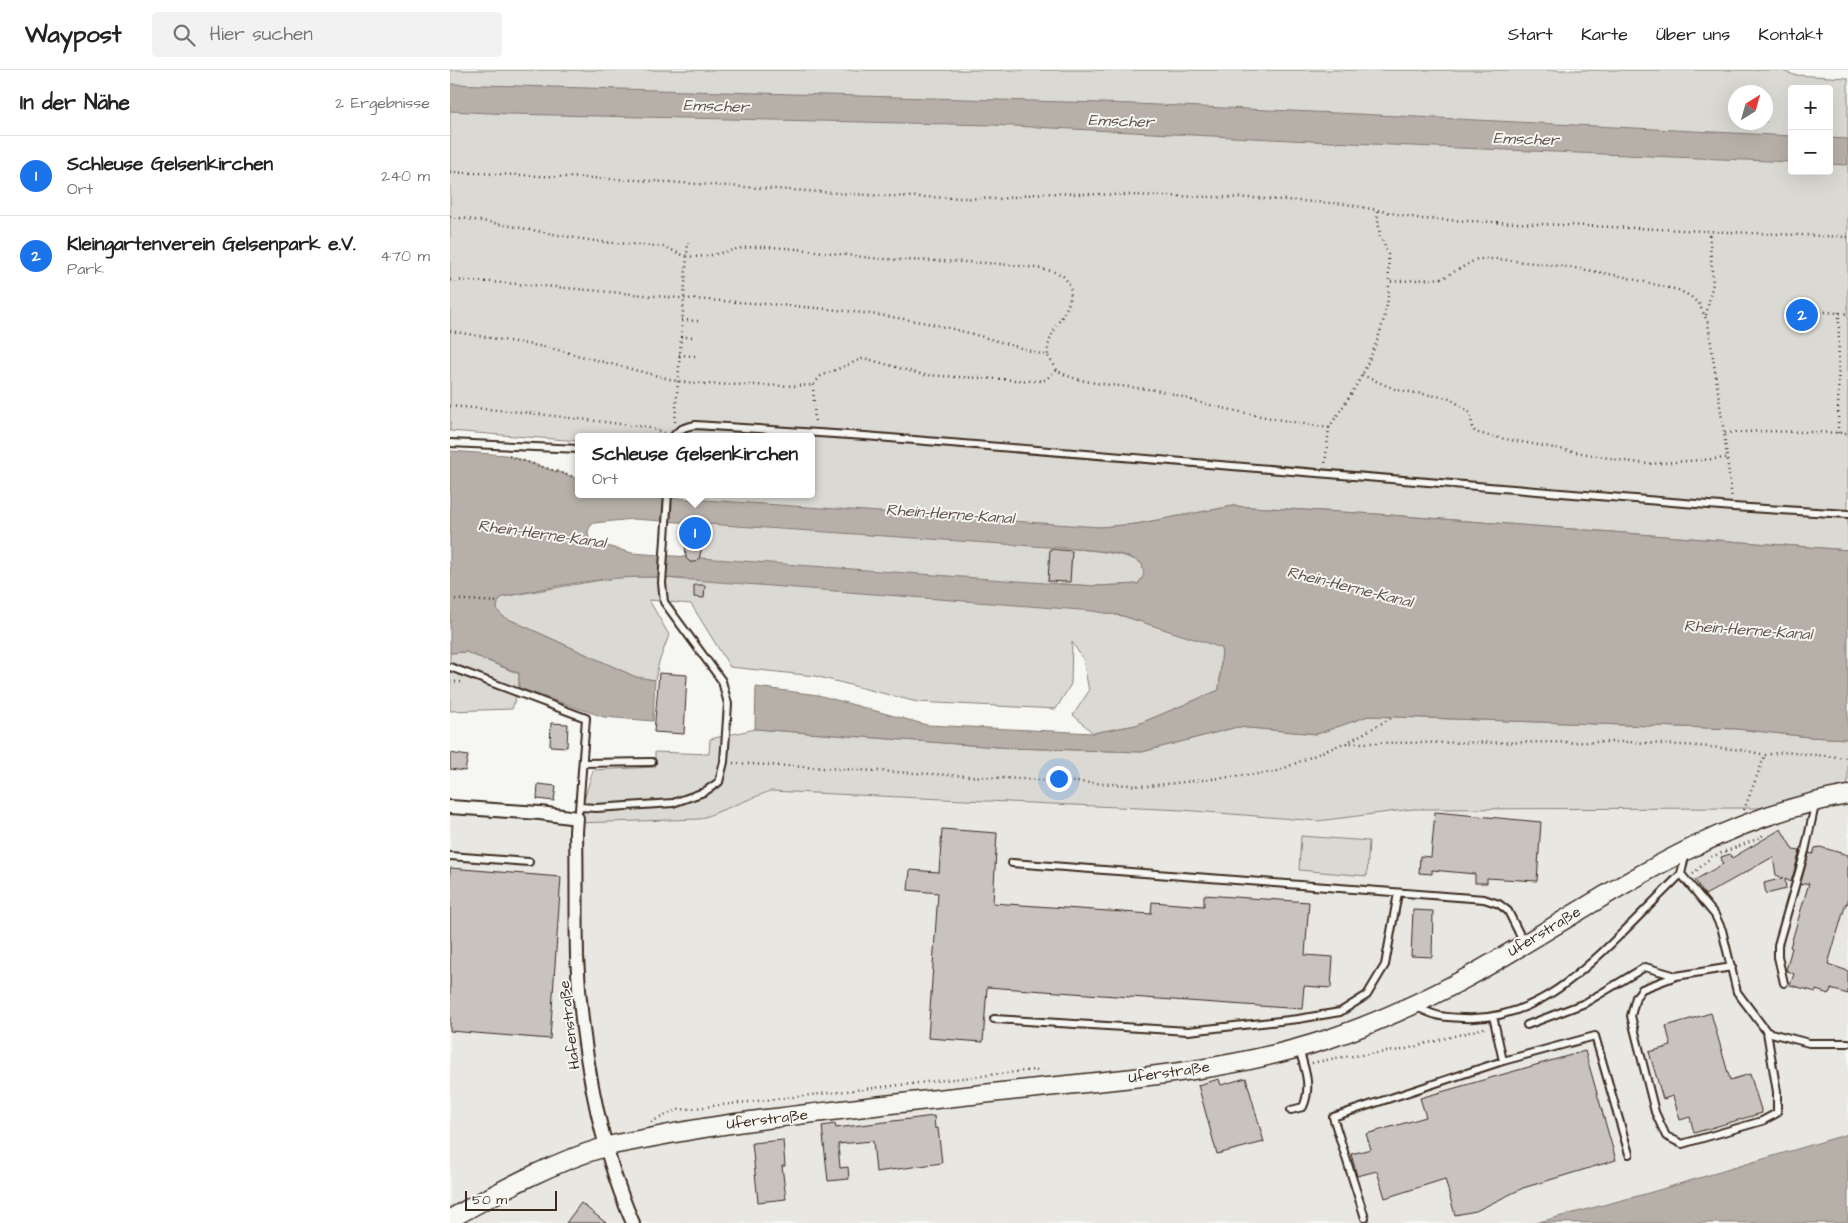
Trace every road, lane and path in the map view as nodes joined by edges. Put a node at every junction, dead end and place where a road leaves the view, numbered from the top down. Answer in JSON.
{"nodes":[{"id":1,"x":450,"y":172,"type":"edge"},
{"id":2,"x":1376,"y":211,"type":"junction"},
{"id":3,"x":450,"y":217,"type":"edge"},
{"id":4,"x":1709,"y":231,"type":"junction"},
{"id":5,"x":1848,"y":237,"type":"edge"},
{"id":6,"x":688,"y":242,"type":"dead end"},
{"id":7,"x":686,"y":256,"type":"junction"},
{"id":8,"x":450,"y":280,"type":"edge"},
{"id":9,"x":1389,"y":282,"type":"junction"},
{"id":10,"x":683,"y":298,"type":"junction"},
{"id":11,"x":1795,"y":309,"type":"dead end"},
{"id":12,"x":1839,"y":312,"type":"junction"},
{"id":13,"x":1848,"y":314,"type":"edge"},
{"id":14,"x":1706,"y":315,"type":"junction"},
{"id":15,"x":682,"y":320,"type":"junction"},
{"id":16,"x":700,"y":321,"type":"dead end"},
{"id":17,"x":450,"y":331,"type":"edge"},
{"id":18,"x":681,"y":337,"type":"junction"},
{"id":19,"x":697,"y":338,"type":"dead end"},
{"id":20,"x":679,"y":355,"type":"junction"},
{"id":21,"x":696,"y":356,"type":"dead end"},
{"id":22,"x":1048,"y":356,"type":"junction"},
{"id":23,"x":1057,"y":370,"type":"junction"},
{"id":24,"x":1362,"y":375,"type":"junction"},
{"id":25,"x":677,"y":381,"type":"junction"},
{"id":26,"x":813,"y":385,"type":"junction"},
{"id":27,"x":450,"y":406,"type":"edge"},
{"id":28,"x":1329,"y":428,"type":"junction"},
{"id":29,"x":667,"y":433,"type":"edge"},
{"id":30,"x":674,"y":433,"type":"edge"},
{"id":31,"x":677,"y":433,"type":"edge"},
{"id":32,"x":815,"y":433,"type":"junction"},
{"id":33,"x":1724,"y":433,"type":"junction"},
{"id":34,"x":1838,"y":433,"type":"junction"},
{"id":35,"x":1848,"y":433,"type":"edge"},
{"id":36,"x":450,"y":442,"type":"edge"},
{"id":37,"x":575,"y":449,"type":"edge"},
{"id":38,"x":506,"y":455,"type":"dead end"},
{"id":39,"x":1727,"y":458,"type":"junction"},
{"id":40,"x":1324,"y":473,"type":"junction"},
{"id":41,"x":574,"y":477,"type":"dead end"},
{"id":42,"x":668,"y":498,"type":"edge"},
{"id":43,"x":1733,"y":507,"type":"junction"},
{"id":44,"x":1848,"y":514,"type":"edge"},
{"id":45,"x":450,"y":599,"type":"edge"},
{"id":46,"x":498,"y":602,"type":"dead end"},
{"id":47,"x":450,"y":667,"type":"edge"},
{"id":48,"x":1392,"y":717,"type":"dead end"},
{"id":49,"x":1344,"y":743,"type":"junction"},
{"id":50,"x":1765,"y":755,"type":"junction"},
{"id":51,"x":1848,"y":758,"type":"edge"},
{"id":52,"x":652,"y":762,"type":"dead end"},
{"id":53,"x":724,"y":762,"type":"junction"},
{"id":54,"x":583,"y":763,"type":"junction"},
{"id":55,"x":1848,"y":795,"type":"edge"},
{"id":56,"x":1816,"y":801,"type":"junction"},
{"id":57,"x":450,"y":807,"type":"edge"},
{"id":58,"x":578,"y":812,"type":"junction"},
{"id":59,"x":1738,"y":826,"type":"junction"},
{"id":60,"x":1686,"y":850,"type":"junction"},
{"id":61,"x":450,"y":856,"type":"edge"},
{"id":62,"x":528,"y":862,"type":"dead end"},
{"id":63,"x":1012,"y":863,"type":"dead end"},
{"id":64,"x":1681,"y":874,"type":"junction"},
{"id":65,"x":1398,"y":893,"type":"junction"},
{"id":66,"x":1524,"y":944,"type":"junction"},
{"id":67,"x":1732,"y":967,"type":"junction"},
{"id":68,"x":1676,"y":976,"type":"junction"},
{"id":69,"x":1784,"y":982,"type":"dead end"},
{"id":70,"x":1414,"y":1005,"type":"junction"},
{"id":71,"x":1493,"y":1016,"type":"junction"},
{"id":72,"x":994,"y":1019,"type":"dead end"},
{"id":73,"x":1527,"y":1025,"type":"dead end"},
{"id":74,"x":1767,"y":1032,"type":"junction"},
{"id":75,"x":1848,"y":1043,"type":"edge"},
{"id":76,"x":1299,"y":1048,"type":"junction"},
{"id":77,"x":1504,"y":1061,"type":"junction"},
{"id":78,"x":1049,"y":1075,"type":"dead end"},
{"id":79,"x":1291,"y":1110,"type":"dead end"},
{"id":80,"x":649,"y":1123,"type":"dead end"},
{"id":81,"x":607,"y":1146,"type":"junction"},
{"id":82,"x":1630,"y":1154,"type":"dead end"},
{"id":83,"x":1365,"y":1218,"type":"dead end"},
{"id":84,"x":450,"y":1219,"type":"edge"},
{"id":85,"x":633,"y":1223,"type":"edge"}],
"edges":[{"from":1,"to":2,"type":"path"},
{"from":2,"to":4,"type":"path"},
{"from":2,"to":9,"type":"path"},
{"from":3,"to":7,"type":"path"},
{"from":4,"to":5,"type":"path"},
{"from":4,"to":14,"type":"path"},
{"from":6,"to":7,"type":"path"},
{"from":7,"to":10,"type":"path"},
{"from":7,"to":22,"type":"path"},
{"from":8,"to":10,"type":"path"},
{"from":9,"to":14,"type":"path"},
{"from":9,"to":24,"type":"path"},
{"from":10,"to":15,"type":"path"},
{"from":10,"to":22,"type":"path"},
{"from":11,"to":12,"type":"path"},
{"from":12,"to":13,"type":"path"},
{"from":12,"to":34,"type":"path"},
{"from":14,"to":33,"type":"path"},
{"from":15,"to":16,"type":"path"},
{"from":15,"to":18,"type":"path"},
{"from":17,"to":25,"type":"path"},
{"from":18,"to":19,"type":"path"},
{"from":18,"to":20,"type":"path"},
{"from":20,"to":21,"type":"path"},
{"from":20,"to":25,"type":"path"},
{"from":22,"to":23,"type":"path"},
{"from":23,"to":26,"type":"path"},
{"from":23,"to":28,"type":"path"},
{"from":24,"to":28,"type":"path"},
{"from":24,"to":39,"type":"path"},
{"from":25,"to":26,"type":"path"},
{"from":25,"to":30,"type":"path"},
{"from":26,"to":32,"type":"path"},
{"from":27,"to":29,"type":"path"},
{"from":28,"to":40,"type":"path"},
{"from":31,"to":32,"type":"lane"},
{"from":32,"to":40,"type":"lane"},
{"from":33,"to":34,"type":"path"},
{"from":33,"to":39,"type":"path"},
{"from":34,"to":35,"type":"path"},
{"from":36,"to":37,"type":"lane"},
{"from":38,"to":41,"type":"path"},
{"from":39,"to":43,"type":"path"},
{"from":40,"to":43,"type":"lane"},
{"from":42,"to":53,"type":"lane"},
{"from":43,"to":44,"type":"lane"},
{"from":45,"to":46,"type":"path"},
{"from":47,"to":54,"type":"lane"},
{"from":48,"to":49,"type":"path"},
{"from":49,"to":50,"type":"path"},
{"from":49,"to":53,"type":"path"},
{"from":50,"to":51,"type":"path"},
{"from":50,"to":59,"type":"path"},
{"from":52,"to":54,"type":"lane"},
{"from":53,"to":58,"type":"lane"},
{"from":54,"to":58,"type":"lane"},
{"from":55,"to":56,"type":"main road","name":"Uferstraße"},
{"from":56,"to":59,"type":"main road","name":"Uferstraße"},
{"from":56,"to":69,"type":"lane"},
{"from":57,"to":58,"type":"street"},
{"from":58,"to":81,"type":"street","name":"Hafenstraße"},
{"from":59,"to":60,"type":"main road","name":"Uferstraße"},
{"from":60,"to":64,"type":"lane"},
{"from":60,"to":66,"type":"main road","name":"Uferstraße"},
{"from":61,"to":62,"type":"lane"},
{"from":63,"to":65,"type":"lane"},
{"from":64,"to":67,"type":"lane"},
{"from":64,"to":71,"type":"lane"},
{"from":65,"to":66,"type":"lane"},
{"from":65,"to":72,"type":"lane"},
{"from":66,"to":70,"type":"main road","name":"Uferstraße"},
{"from":67,"to":68,"type":"lane"},
{"from":67,"to":74,"type":"lane"},
{"from":68,"to":73,"type":"lane"},
{"from":68,"to":74,"type":"lane"},
{"from":70,"to":71,"type":"lane"},
{"from":70,"to":76,"type":"main road","name":"Uferstraße"},
{"from":71,"to":77,"type":"lane"},
{"from":74,"to":75,"type":"lane"},
{"from":76,"to":79,"type":"lane"},
{"from":76,"to":81,"type":"main road","name":"Uferstraße"},
{"from":77,"to":82,"type":"lane"},
{"from":77,"to":83,"type":"lane"},
{"from":78,"to":80,"type":"path"},
{"from":81,"to":84,"type":"main road","name":"Uferstraße"},
{"from":81,"to":85,"type":"street","name":"Hafenstraße"}]}
